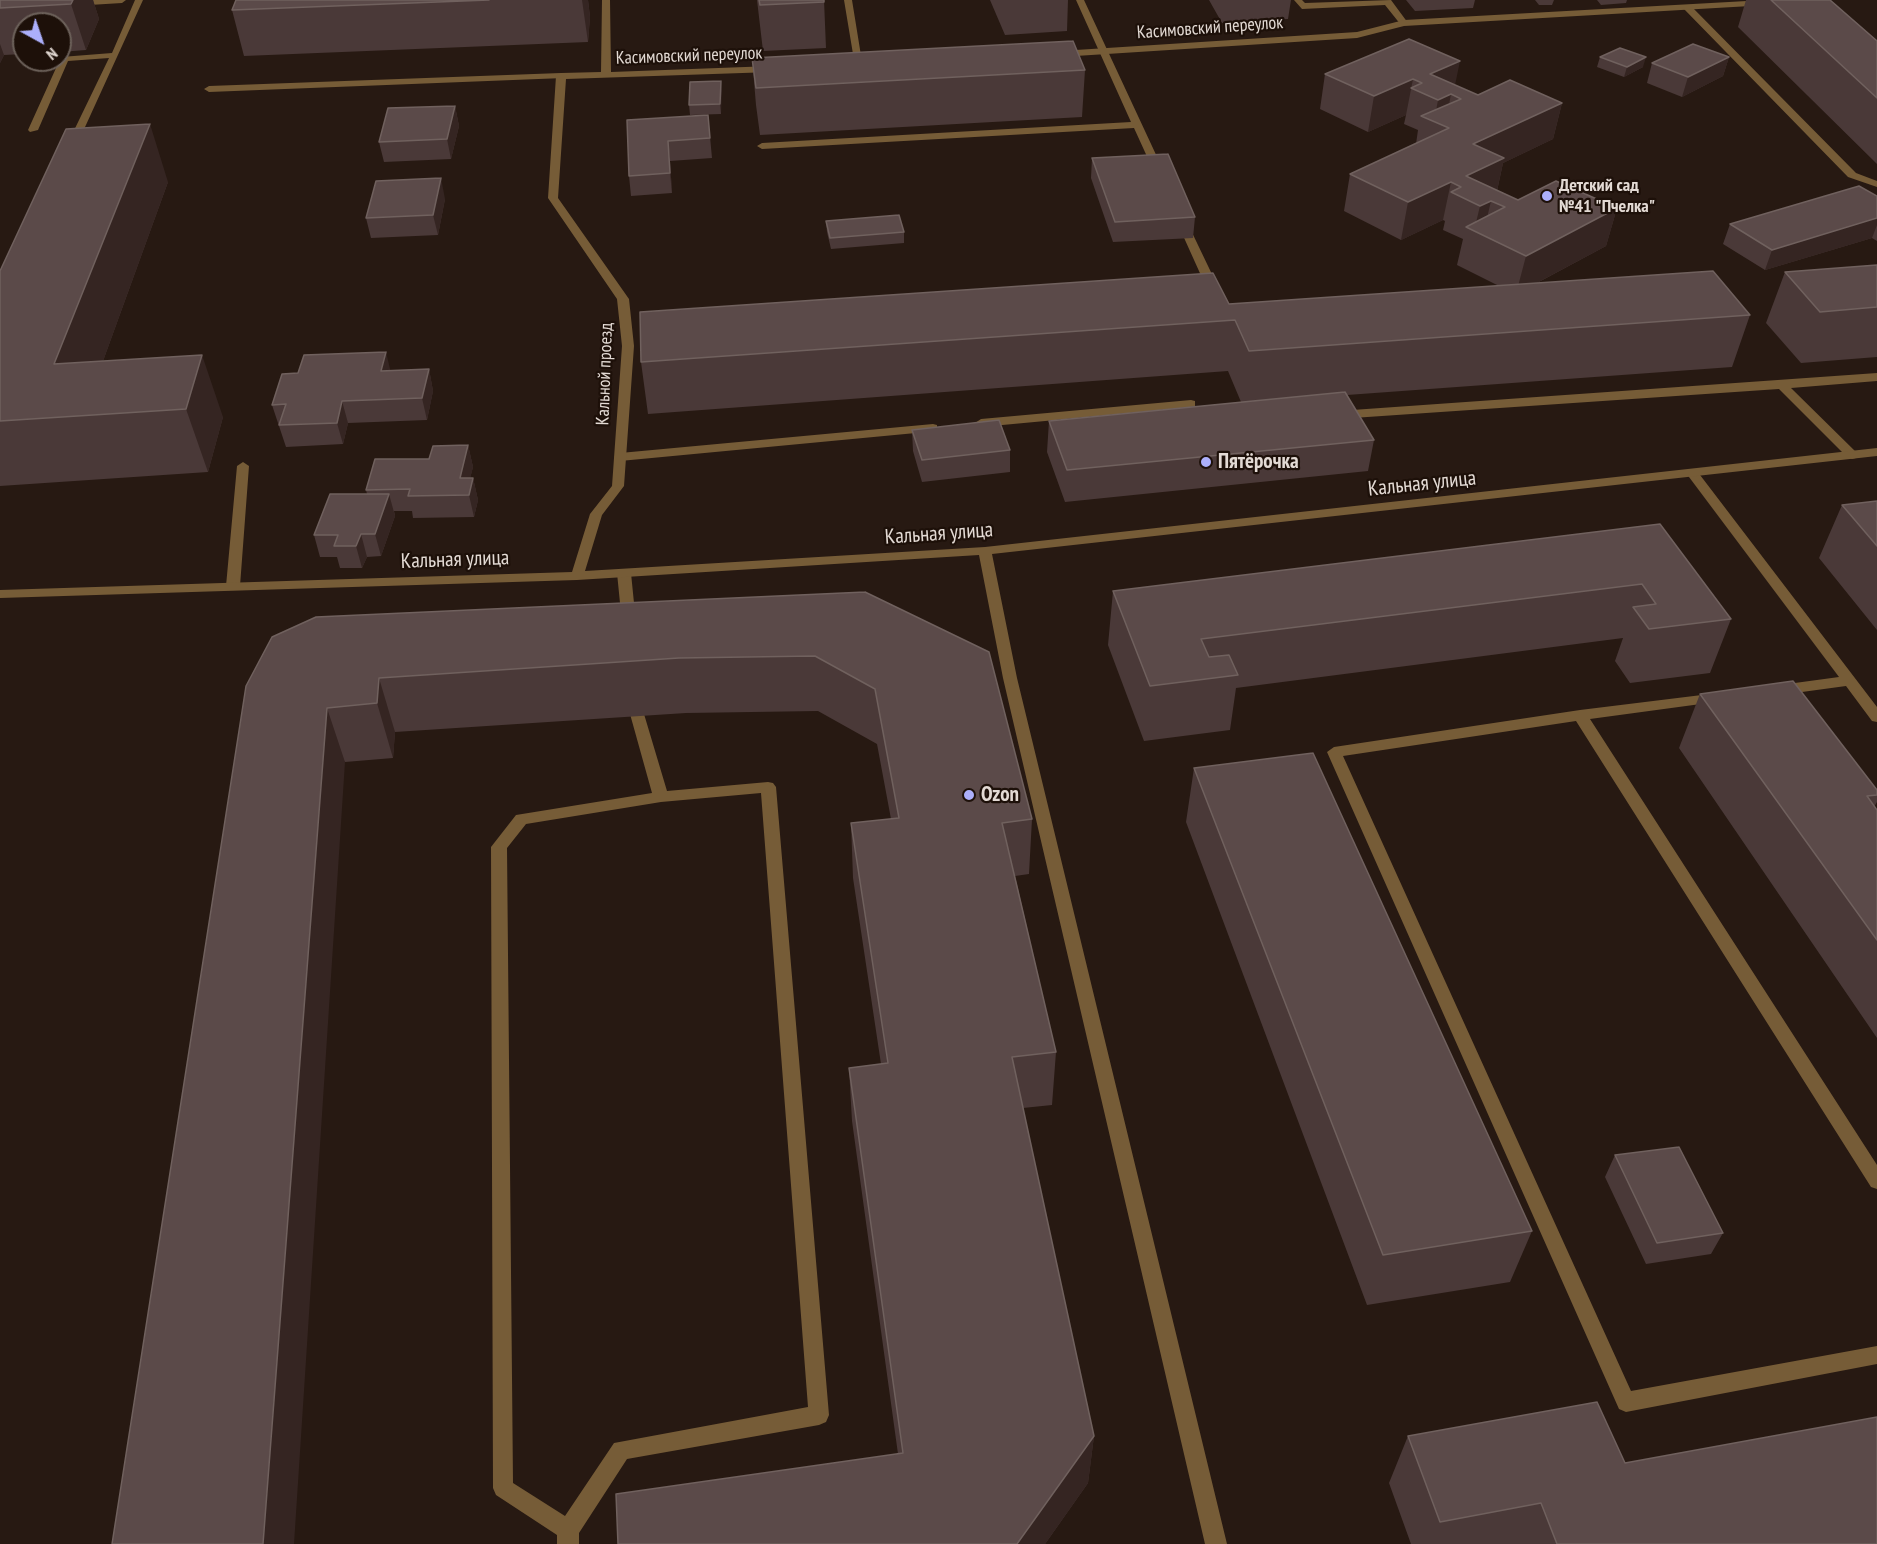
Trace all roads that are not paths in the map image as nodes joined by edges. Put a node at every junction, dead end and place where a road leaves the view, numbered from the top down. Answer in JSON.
{"nodes":[{"id":1,"x":123,"y":0,"type":"edge"},
{"id":2,"x":139,"y":0,"type":"edge"},
{"id":3,"x":606,"y":0,"type":"edge"},
{"id":4,"x":848,"y":0,"type":"edge"},
{"id":5,"x":1080,"y":0,"type":"edge"},
{"id":6,"x":1298,"y":0,"type":"edge"},
{"id":7,"x":1387,"y":1,"type":"edge"},
{"id":8,"x":1778,"y":2,"type":"edge"},
{"id":9,"x":63,"y":3,"type":"edge"},
{"id":10,"x":1687,"y":6,"type":"junction"},
{"id":11,"x":1404,"y":23,"type":"junction"},
{"id":12,"x":1105,"y":51,"type":"junction"},
{"id":13,"x":115,"y":55,"type":"junction"},
{"id":14,"x":1046,"y":55,"type":"edge"},
{"id":15,"x":872,"y":65,"type":"edge"},
{"id":16,"x":848,"y":66,"type":"edge"},
{"id":17,"x":860,"y":66,"type":"junction"},
{"id":18,"x":780,"y":69,"type":"edge"},
{"id":19,"x":561,"y":76,"type":"junction"},
{"id":20,"x":606,"y":76,"type":"junction"},
{"id":21,"x":209,"y":89,"type":"dead end"},
{"id":22,"x":1137,"y":125,"type":"junction"},
{"id":23,"x":33,"y":130,"type":"dead end"},
{"id":24,"x":762,"y":146,"type":"edge"},
{"id":25,"x":64,"y":160,"type":"edge"},
{"id":26,"x":1877,"y":184,"type":"edge"},
{"id":27,"x":1166,"y":187,"type":"edge"},
{"id":28,"x":1175,"y":207,"type":"edge"},
{"id":29,"x":1213,"y":298,"type":"edge"},
{"id":30,"x":1877,"y":377,"type":"edge"},
{"id":31,"x":1782,"y":385,"type":"junction"},
{"id":32,"x":1191,"y":404,"type":"dead end"},
{"id":33,"x":1329,"y":416,"type":"edge"},
{"id":34,"x":965,"y":425,"type":"edge"},
{"id":35,"x":941,"y":427,"type":"edge"},
{"id":36,"x":1877,"y":452,"type":"edge"},
{"id":37,"x":1852,"y":455,"type":"junction"},
{"id":38,"x":620,"y":457,"type":"junction"},
{"id":39,"x":243,"y":466,"type":"dead end"},
{"id":40,"x":1693,"y":474,"type":"junction"},
{"id":41,"x":986,"y":551,"type":"junction"},
{"id":42,"x":624,"y":573,"type":"junction"},
{"id":43,"x":577,"y":576,"type":"junction"},
{"id":44,"x":233,"y":586,"type":"junction"},
{"id":45,"x":0,"y":594,"type":"edge"},
{"id":46,"x":632,"y":636,"type":"edge"},
{"id":47,"x":1849,"y":681,"type":"junction"},
{"id":48,"x":1767,"y":692,"type":"edge"},
{"id":49,"x":1732,"y":696,"type":"edge"},
{"id":50,"x":637,"y":714,"type":"edge"},
{"id":51,"x":1580,"y":715,"type":"junction"},
{"id":52,"x":1877,"y":717,"type":"edge"},
{"id":53,"x":661,"y":796,"type":"junction"},
{"id":54,"x":1877,"y":1181,"type":"edge"},
{"id":55,"x":1877,"y":1355,"type":"edge"},
{"id":56,"x":568,"y":1537,"type":"edge"},
{"id":57,"x":1216,"y":1544,"type":"edge"}],
"edges":[{"from":1,"to":9,"type":"street"},
{"from":2,"to":13,"type":"street"},
{"from":3,"to":20,"type":"street","name":"Касимовский переулок"},
{"from":4,"to":17,"type":"street"},
{"from":5,"to":12,"type":"street"},
{"from":6,"to":7,"type":"street"},
{"from":7,"to":11,"type":"street"},
{"from":8,"to":10,"type":"street","name":"Касимовский переулок"},
{"from":10,"to":11,"type":"street","name":"Касимовский переулок"},
{"from":10,"to":26,"type":"street"},
{"from":11,"to":12,"type":"street","name":"Касимовский переулок"},
{"from":12,"to":14,"type":"street","name":"Касимовский переулок"},
{"from":12,"to":22,"type":"street"},
{"from":13,"to":23,"type":"street"},
{"from":13,"to":25,"type":"street"},
{"from":15,"to":17,"type":"street"},
{"from":16,"to":17,"type":"street"},
{"from":18,"to":20,"type":"street","name":"Касимовский переулок"},
{"from":19,"to":20,"type":"street","name":"Касимовский переулок"},
{"from":19,"to":21,"type":"street","name":"Касимовский переулок"},
{"from":19,"to":38,"type":"street","name":"Кальной проезд"},
{"from":22,"to":24,"type":"street"},
{"from":22,"to":27,"type":"street"},
{"from":28,"to":29,"type":"street"},
{"from":30,"to":31,"type":"street"},
{"from":31,"to":33,"type":"street"},
{"from":31,"to":37,"type":"street"},
{"from":32,"to":34,"type":"street"},
{"from":35,"to":38,"type":"street"},
{"from":36,"to":37,"type":"street","name":"Кальная улица"},
{"from":37,"to":40,"type":"street","name":"Кальная улица"},
{"from":38,"to":43,"type":"street","name":"Кальной проезд"},
{"from":39,"to":44,"type":"street"},
{"from":40,"to":41,"type":"street","name":"Кальная улица"},
{"from":40,"to":47,"type":"street"},
{"from":41,"to":42,"type":"street","name":"Кальная улица"},
{"from":41,"to":57,"type":"street"},
{"from":42,"to":43,"type":"street","name":"Кальная улица"},
{"from":42,"to":46,"type":"street"},
{"from":43,"to":44,"type":"street","name":"Кальная улица"},
{"from":44,"to":45,"type":"street","name":"Кальная улица"},
{"from":47,"to":48,"type":"street"},
{"from":47,"to":52,"type":"street"},
{"from":49,"to":51,"type":"street"},
{"from":50,"to":53,"type":"street"},
{"from":51,"to":54,"type":"street"},
{"from":51,"to":55,"type":"street"},
{"from":53,"to":56,"type":"street"},
{"from":53,"to":56,"type":"street"}]}
